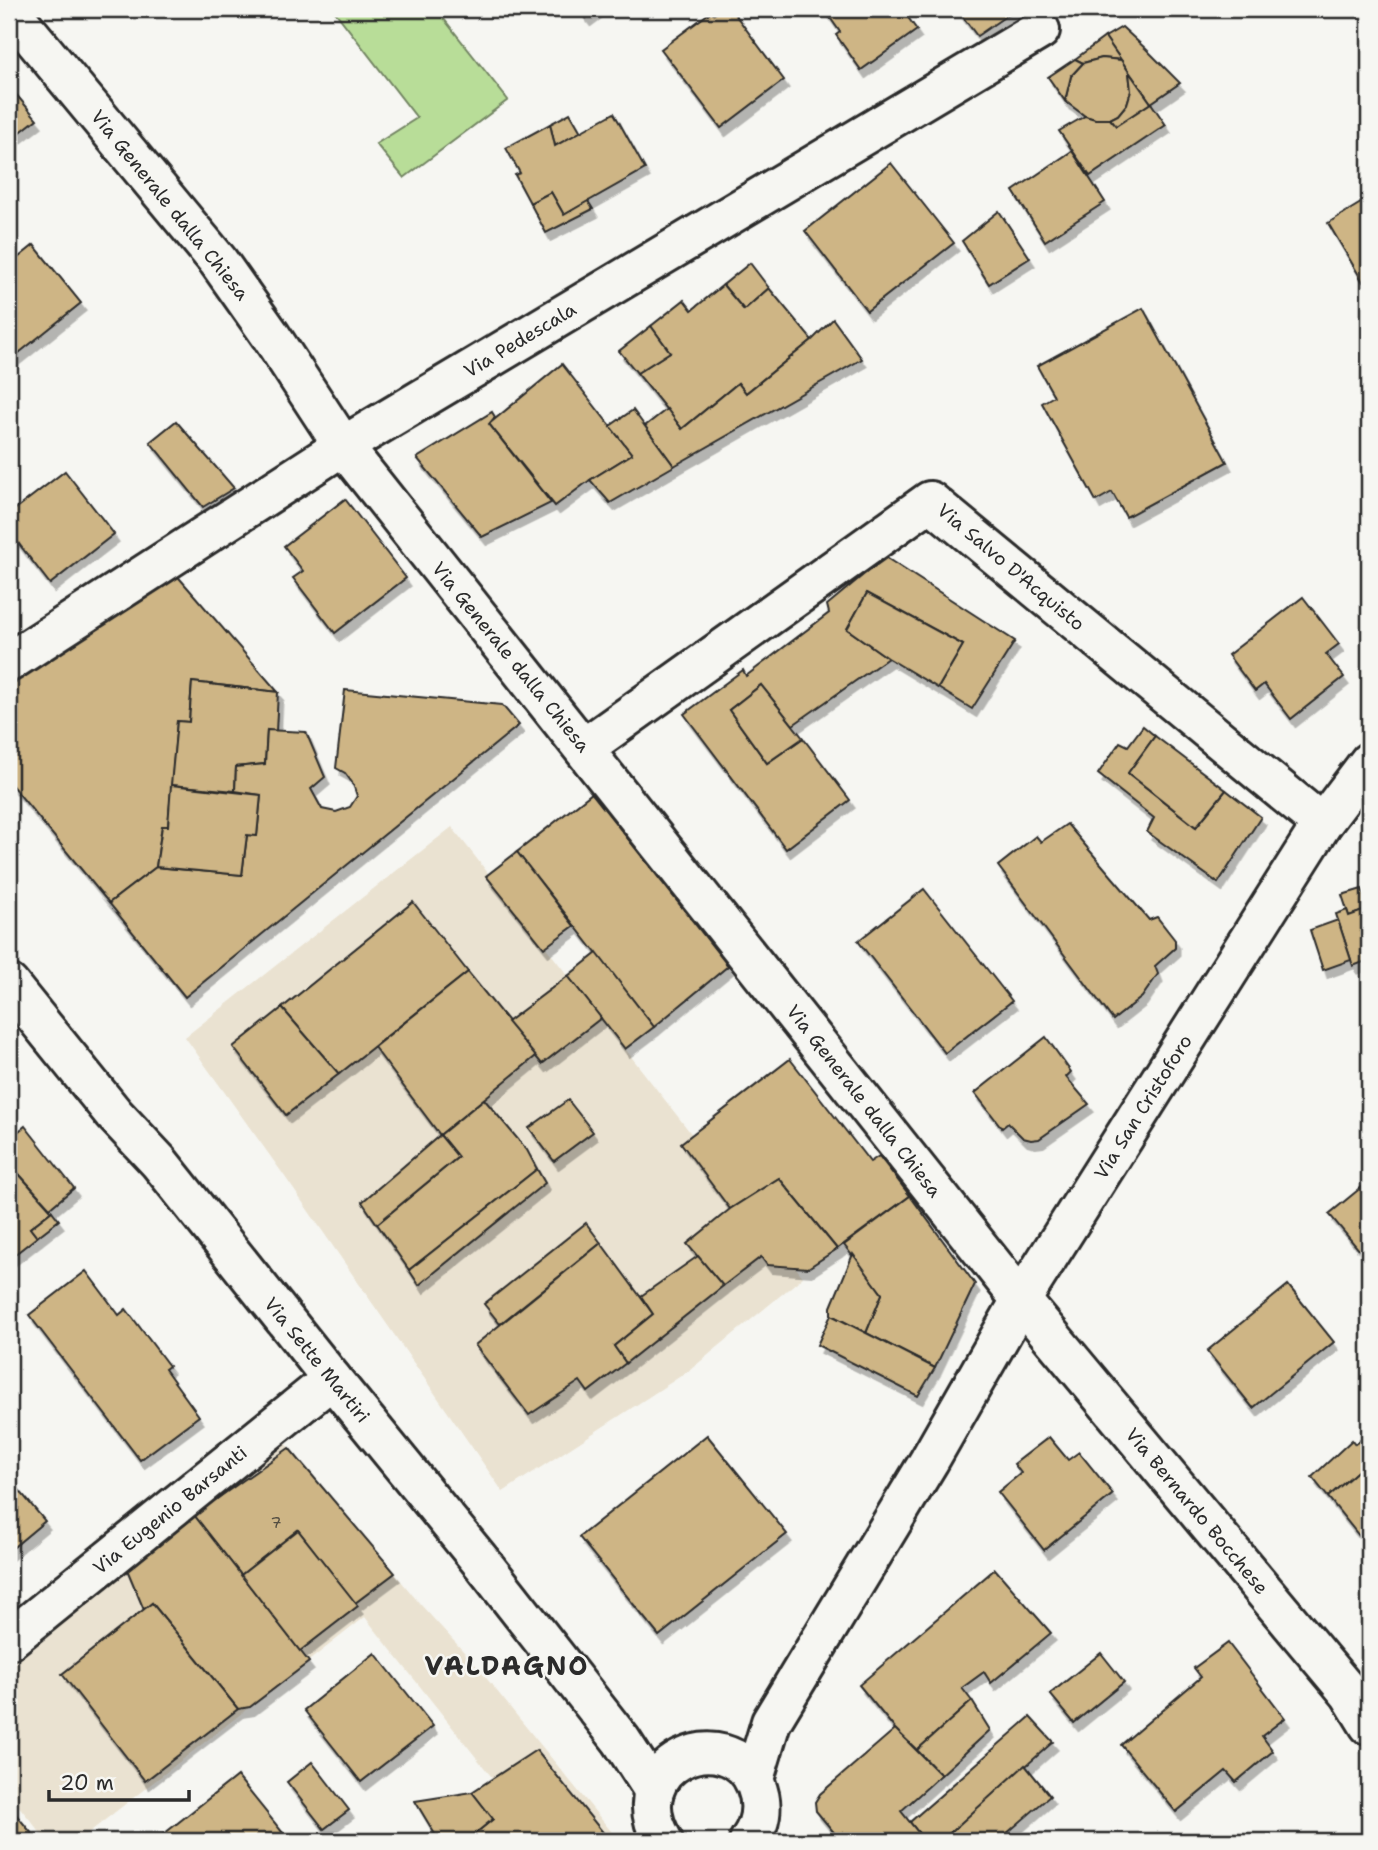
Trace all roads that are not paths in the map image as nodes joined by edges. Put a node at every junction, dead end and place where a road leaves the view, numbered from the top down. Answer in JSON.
{"nodes":[{"id":1,"x":9,"y":9,"type":"edge"},
{"id":2,"x":1040,"y":30,"type":"dead end"},
{"id":3,"x":343,"y":446,"type":"junction"},
{"id":4,"x":9,"y":662,"type":"edge"},
{"id":5,"x":584,"y":748,"type":"junction"},
{"id":6,"x":1369,"y":762,"type":"edge"},
{"id":7,"x":1322,"y":824,"type":"junction"},
{"id":8,"x":9,"y":984,"type":"edge"},
{"id":9,"x":1021,"y":1300,"type":"junction"},
{"id":10,"x":331,"y":1379,"type":"junction"},
{"id":11,"x":9,"y":1640,"type":"edge"},
{"id":12,"x":771,"y":1722,"type":"junction"},
{"id":13,"x":1369,"y":1725,"type":"edge"},
{"id":14,"x":621,"y":1740,"type":"junction"},
{"id":15,"x":700,"y":1753,"type":"junction"},
{"id":16,"x":758,"y":1819,"type":"edge"},
{"id":17,"x":656,"y":1825,"type":"edge"}],
"edges":[{"from":1,"to":3,"type":"street","name":"Via Generale dalla Chiesa"},
{"from":2,"to":3,"type":"street","name":"Via Pedescala"},
{"from":3,"to":4,"type":"street","name":"Via Pedescala"},
{"from":3,"to":5,"type":"street","name":"Via Generale dalla Chiesa"},
{"from":5,"to":7,"type":"street","name":"Via Salvo D'Acquisto"},
{"from":5,"to":9,"type":"street","name":"Via Generale dalla Chiesa"},
{"from":6,"to":7,"type":"street","name":"Via San Cristoforo"},
{"from":7,"to":9,"type":"street","name":"Via San Cristoforo"},
{"from":8,"to":10,"type":"street","name":"Via Sette Martiri"},
{"from":9,"to":12,"type":"street","name":"Via San Cristoforo"},
{"from":9,"to":13,"type":"street","name":"Via Bernardo Bocchese"},
{"from":10,"to":11,"type":"street","name":"Via Eugenio Barsanti"},
{"from":10,"to":14,"type":"street","name":"Via Sette Martiri"},
{"from":12,"to":15,"type":"street"},
{"from":12,"to":16,"type":"street","name":"Via San Cristoforo"},
{"from":14,"to":15,"type":"street"},
{"from":14,"to":17,"type":"street","name":"Via Sette Martiri"},
{"from":15,"to":16,"type":"street"},
{"from":15,"to":17,"type":"street"}]}
